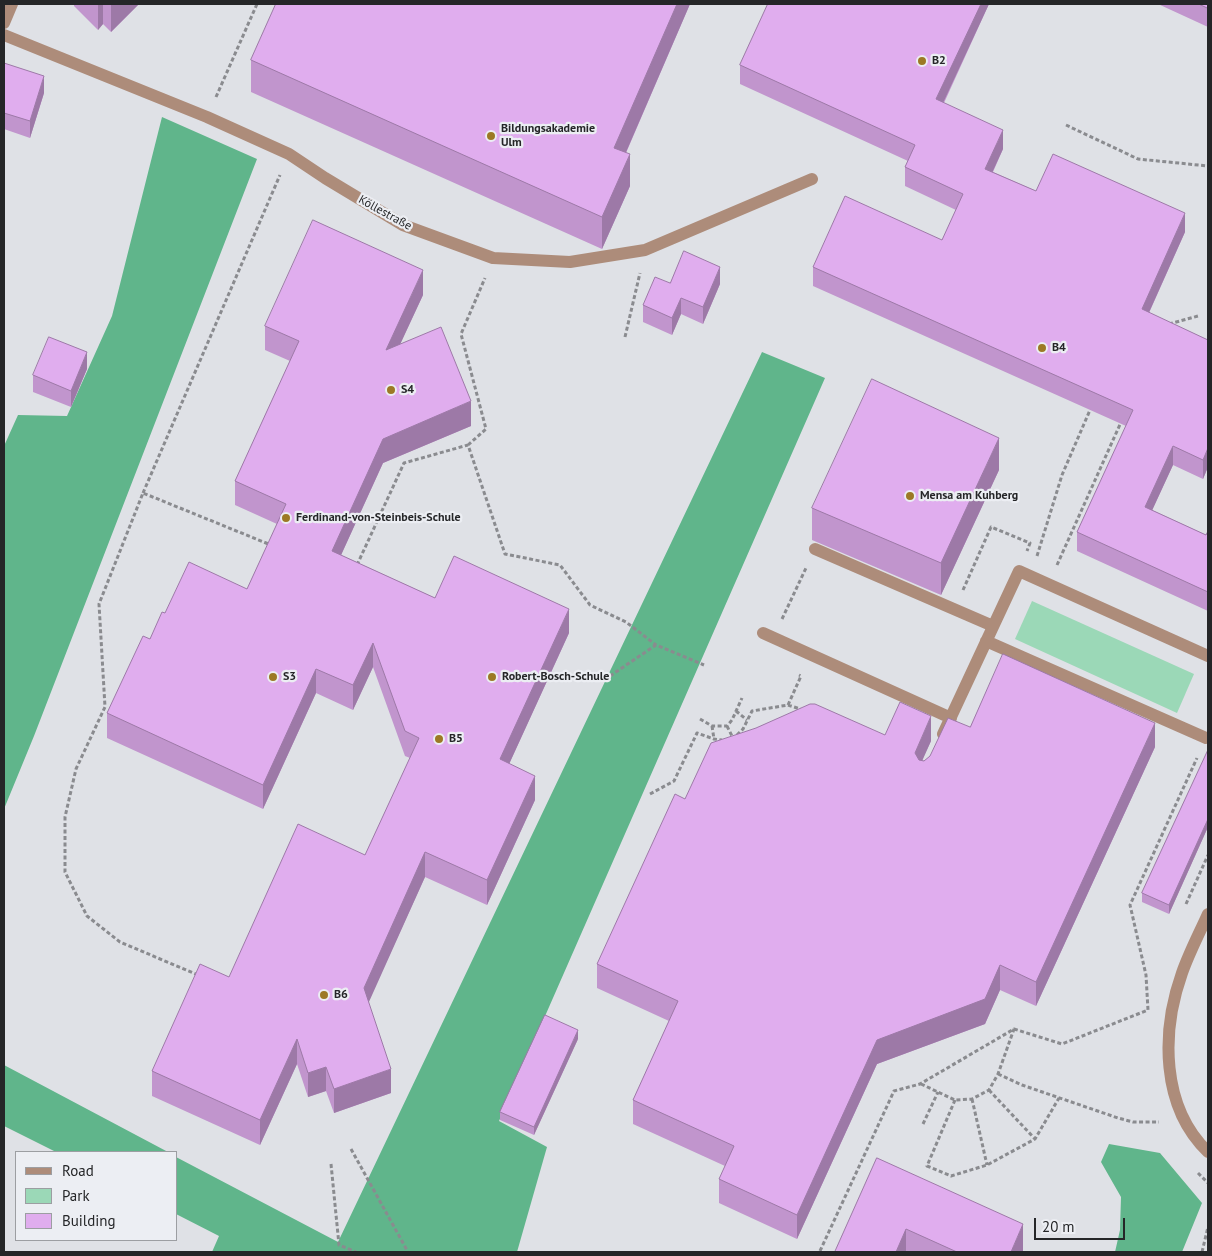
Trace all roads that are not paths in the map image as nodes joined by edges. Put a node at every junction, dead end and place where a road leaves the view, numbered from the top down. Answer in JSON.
{"nodes":[{"id":1,"x":12,"y":4,"type":"edge"},
{"id":2,"x":4,"y":23,"type":"edge"},
{"id":3,"x":4,"y":35,"type":"edge"},
{"id":4,"x":812,"y":179,"type":"dead end"},
{"id":5,"x":814,"y":549,"type":"road end"},
{"id":6,"x":993,"y":626,"type":"junction"},
{"id":7,"x":763,"y":633,"type":"dead end"},
{"id":8,"x":986,"y":641,"type":"junction"},
{"id":9,"x":1208,"y":656,"type":"edge"},
{"id":10,"x":951,"y":718,"type":"junction"},
{"id":11,"x":1206,"y":738,"type":"road end"},
{"id":12,"x":938,"y":745,"type":"edge"},
{"id":13,"x":1208,"y":914,"type":"edge"},
{"id":14,"x":1208,"y":1152,"type":"edge"}],
"edges":[{"from":1,"to":2,"type":"street"},
{"from":3,"to":4,"type":"street","name":"Köllestraße"},
{"from":5,"to":6,"type":"street"},
{"from":6,"to":8,"type":"street"},
{"from":6,"to":9,"type":"street"},
{"from":7,"to":10,"type":"street"},
{"from":8,"to":10,"type":"street"},
{"from":8,"to":11,"type":"street"},
{"from":10,"to":12,"type":"street"},
{"from":13,"to":14,"type":"street"}]}
